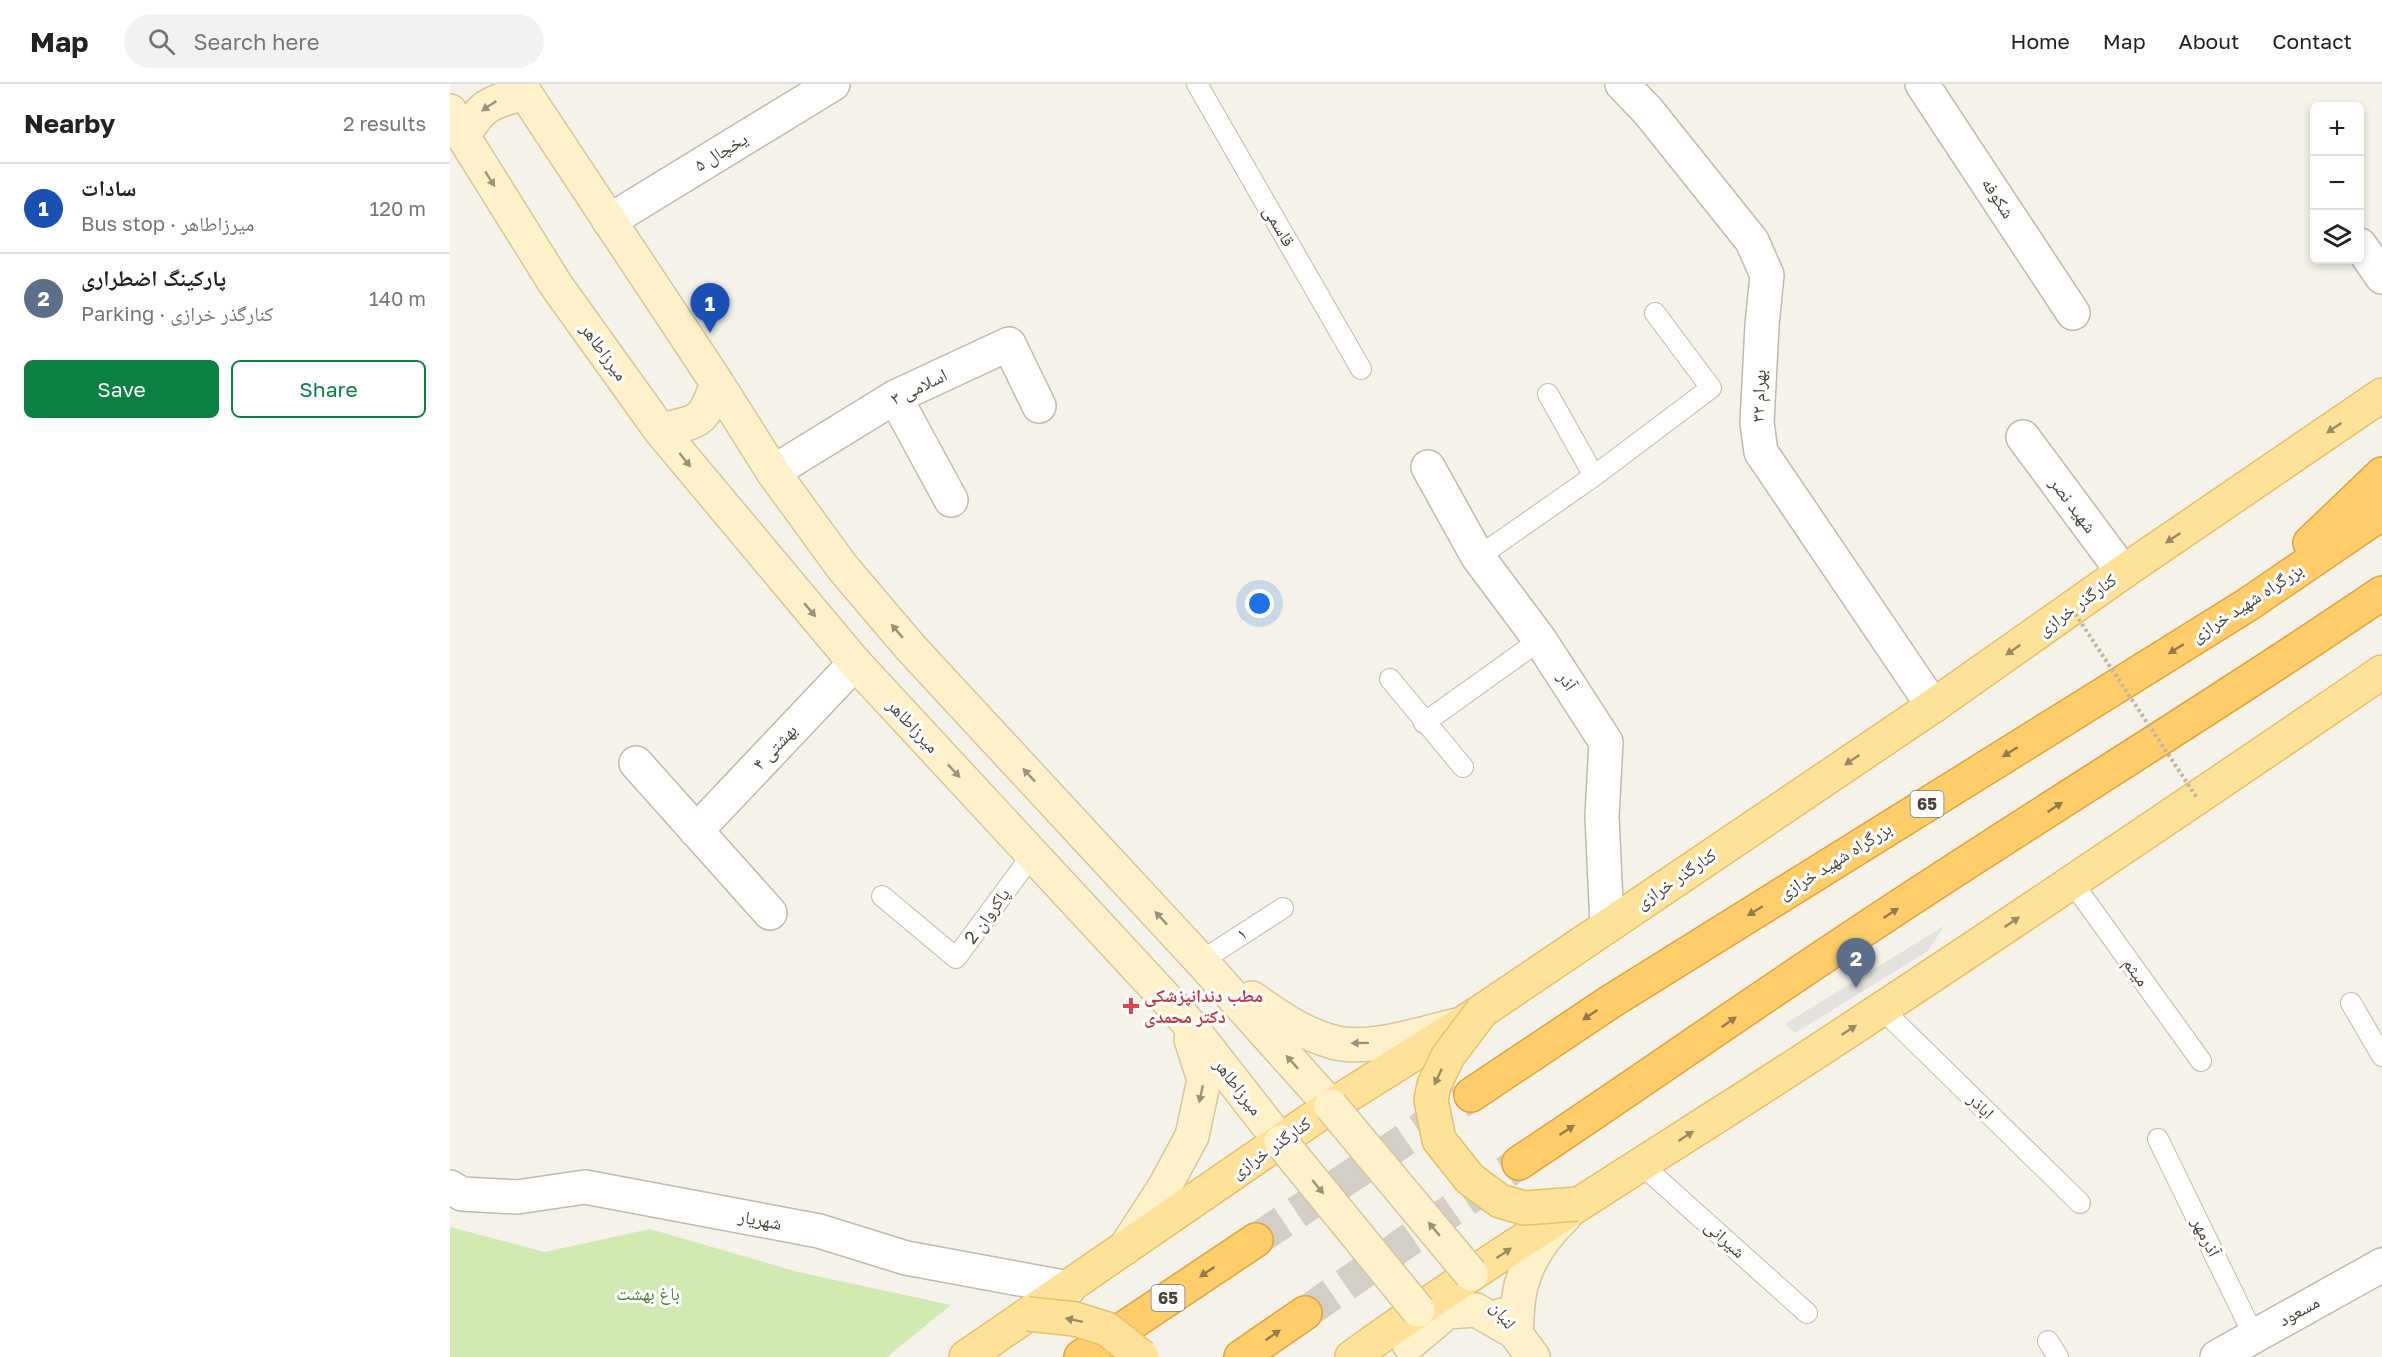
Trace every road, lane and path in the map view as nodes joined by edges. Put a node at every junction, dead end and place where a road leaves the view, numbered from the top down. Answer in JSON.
{"nodes":[{"id":1,"x":833,"y":84,"type":"edge"},
{"id":2,"x":1197,"y":84,"type":"edge"},
{"id":3,"x":1622,"y":84,"type":"edge"},
{"id":4,"x":1922,"y":84,"type":"edge"},
{"id":5,"x":529,"y":87,"type":"edge"},
{"id":6,"x":456,"y":123,"type":"edge"},
{"id":7,"x":609,"y":220,"type":"junction"},
{"id":8,"x":2364,"y":251,"type":"edge"},
{"id":9,"x":2382,"y":277,"type":"edge"},
{"id":10,"x":1655,"y":313,"type":"dead end"},
{"id":11,"x":2073,"y":313,"type":"dead end"},
{"id":12,"x":1361,"y":369,"type":"dead end"},
{"id":13,"x":717,"y":383,"type":"junction"},
{"id":14,"x":1548,"y":394,"type":"dead end"},
{"id":15,"x":2382,"y":395,"type":"edge"},
{"id":16,"x":895,"y":397,"type":"junction"},
{"id":17,"x":1039,"y":406,"type":"dead end"},
{"id":18,"x":660,"y":430,"type":"junction"},
{"id":19,"x":2023,"y":437,"type":"dead end"},
{"id":20,"x":1428,"y":466,"type":"dead end"},
{"id":21,"x":773,"y":472,"type":"junction"},
{"id":22,"x":2382,"y":474,"type":"edge"},
{"id":23,"x":1594,"y":476,"type":"junction"},
{"id":24,"x":951,"y":500,"type":"dead end"},
{"id":25,"x":2382,"y":513,"type":"edge"},
{"id":26,"x":1478,"y":557,"type":"junction"},
{"id":27,"x":2123,"y":572,"type":"junction"},
{"id":28,"x":2382,"y":593,"type":"edge"},
{"id":29,"x":2247,"y":605,"type":"junction"},
{"id":30,"x":2072,"y":609,"type":"junction"},
{"id":31,"x":2382,"y":616,"type":"edge"},
{"id":32,"x":1540,"y":640,"type":"junction"},
{"id":33,"x":855,"y":663,"type":"junction"},
{"id":34,"x":2272,"y":668,"type":"junction"},
{"id":35,"x":2382,"y":672,"type":"edge"},
{"id":36,"x":1390,"y":680,"type":"dead end"},
{"id":37,"x":1933,"y":706,"type":"junction"},
{"id":38,"x":1424,"y":723,"type":"junction"},
{"id":39,"x":636,"y":763,"type":"dead end"},
{"id":40,"x":1463,"y":767,"type":"dead end"},
{"id":41,"x":2197,"y":798,"type":"junction"},
{"id":42,"x":696,"y":831,"type":"junction"},
{"id":43,"x":1032,"y":855,"type":"junction"},
{"id":44,"x":2072,"y":882,"type":"junction"},
{"id":45,"x":882,"y":896,"type":"dead end"},
{"id":46,"x":1283,"y":908,"type":"dead end"},
{"id":47,"x":770,"y":913,"type":"dead end"},
{"id":48,"x":1607,"y":926,"type":"junction"},
{"id":49,"x":1201,"y":961,"type":"junction"},
{"id":50,"x":2351,"y":1003,"type":"dead end"},
{"id":51,"x":1882,"y":1009,"type":"junction"},
{"id":52,"x":1184,"y":1018,"type":"junction"},
{"id":53,"x":1470,"y":1018,"type":"junction"},
{"id":54,"x":2382,"y":1056,"type":"edge"},
{"id":55,"x":2201,"y":1061,"type":"dead end"},
{"id":56,"x":1471,"y":1095,"type":"tunnel mouth"},
{"id":57,"x":1332,"y":1106,"type":"junction"},
{"id":58,"x":2158,"y":1139,"type":"dead end"},
{"id":59,"x":1281,"y":1142,"type":"junction"},
{"id":60,"x":1519,"y":1162,"type":"tunnel mouth"},
{"id":61,"x":1642,"y":1165,"type":"junction"},
{"id":62,"x":450,"y":1187,"type":"edge"},
{"id":63,"x":2080,"y":1203,"type":"dead end"},
{"id":64,"x":1577,"y":1204,"type":"junction"},
{"id":65,"x":1256,"y":1240,"type":"tunnel mouth"},
{"id":66,"x":1125,"y":1248,"type":"junction"},
{"id":67,"x":2382,"y":1265,"type":"edge"},
{"id":68,"x":1471,"y":1274,"type":"junction"},
{"id":69,"x":1069,"y":1288,"type":"junction"},
{"id":70,"x":1418,"y":1310,"type":"junction"},
{"id":71,"x":1305,"y":1313,"type":"tunnel mouth"},
{"id":72,"x":1807,"y":1313,"type":"dead end"},
{"id":73,"x":1028,"y":1314,"type":"junction"},
{"id":74,"x":1525,"y":1345,"type":"edge"},
{"id":75,"x":2260,"y":1347,"type":"edge"},
{"id":76,"x":1407,"y":1350,"type":"edge"},
{"id":77,"x":966,"y":1357,"type":"edge"},
{"id":78,"x":1081,"y":1357,"type":"edge"},
{"id":79,"x":1142,"y":1357,"type":"edge"},
{"id":80,"x":1241,"y":1357,"type":"edge"},
{"id":81,"x":1352,"y":1357,"type":"edge"},
{"id":82,"x":2217,"y":1357,"type":"edge"}],
"edges":[{"from":1,"to":7,"type":"street","name":"یخچال ۵"},
{"from":2,"to":12,"type":"lane","name":"قاسمی"},
{"from":3,"to":37,"type":"street","name":"بهرام ۳۲"},
{"from":4,"to":11,"type":"street","name":"شکوفه"},
{"from":5,"to":6,"type":"main road","one_way":true},
{"from":5,"to":7,"type":"main road"},
{"from":6,"to":18,"type":"main road","name":"میرزاطاهر","one_way":true},
{"from":7,"to":13,"type":"main road"},
{"from":8,"to":9,"type":"street"},
{"from":10,"to":23,"type":"lane"},
{"from":13,"to":18,"type":"main road"},
{"from":13,"to":21,"type":"main road"},
{"from":14,"to":23,"type":"lane"},
{"from":15,"to":27,"type":"main road","name":"کنارگذر خرازی","one_way":true},
{"from":16,"to":17,"type":"street","name":"اسلامی ۳"},
{"from":16,"to":21,"type":"street","name":"اسلامی ۳"},
{"from":16,"to":24,"type":"street"},
{"from":18,"to":33,"type":"main road","name":"میرزاطاهر","one_way":true},
{"from":19,"to":27,"type":"street","name":"شهید نصر"},
{"from":20,"to":26,"type":"street","name":"آذر"},
{"from":49,"to":21,"type":"main road","one_way":true},
{"from":22,"to":29,"type":"highway"},
{"from":23,"to":26,"type":"lane"},
{"from":25,"to":29,"type":"highway","name":"بزرگراه شهید خرازی","number":"65"},
{"from":26,"to":32,"type":"street","name":"آذر"},
{"from":27,"to":30,"type":"main road","name":"کنارگذر خرازی"},
{"from":28,"to":34,"type":"highway"},
{"from":29,"to":56,"type":"highway","name":"بزرگراه شهید خرازی","number":"65","one_way":true},
{"from":30,"to":37,"type":"main road","name":"کنارگذر خرازی","one_way":true},
{"from":30,"to":41,"type":"path","bridge":true},
{"from":31,"to":34,"type":"highway"},
{"from":32,"to":38,"type":"lane"},
{"from":32,"to":48,"type":"street","name":"آذر"},
{"from":33,"to":42,"type":"street","name":"بهشتی ۴"},
{"from":33,"to":43,"type":"main road","name":"میرزاطاهر","one_way":true},
{"from":60,"to":34,"type":"highway","one_way":true},
{"from":35,"to":41,"type":"main road"},
{"from":36,"to":38,"type":"lane"},
{"from":37,"to":48,"type":"main road","name":"کنارگذر خرازی","one_way":true},
{"from":38,"to":40,"type":"lane"},
{"from":39,"to":42,"type":"street"},
{"from":41,"to":44,"type":"main road"},
{"from":42,"to":47,"type":"street"},
{"from":43,"to":45,"type":"lane","name":"پاکروان 2"},
{"from":43,"to":52,"type":"main road","name":"میرزاطاهر"},
{"from":51,"to":44,"type":"main road","one_way":true},
{"from":44,"to":55,"type":"lane","name":"میثم"},
{"from":46,"to":49,"type":"lane","name":"۱"},
{"from":48,"to":53,"type":"main road","name":"کنارگذر خرازی"},
{"from":53,"to":49,"type":"main road","one_way":true},
{"from":57,"to":49,"type":"main road","one_way":true},
{"from":50,"to":54,"type":"lane"},
{"from":61,"to":51,"type":"main road","one_way":true},
{"from":51,"to":63,"type":"lane","name":"اباذر"},
{"from":52,"to":59,"type":"main road","name":"میرزاطاهر"},
{"from":52,"to":66,"type":"main road","one_way":true},
{"from":53,"to":57,"type":"main road","name":"کنارگذر خرازی"},
{"from":53,"to":64,"type":"main road","one_way":true,"bridge":true},
{"from":57,"to":59,"type":"main road","name":"کنارگذر خرازی"},
{"from":68,"to":57,"type":"main road","one_way":true,"bridge":true},
{"from":58,"to":75,"type":"lane","name":"آذرمهر"},
{"from":59,"to":66,"type":"main road","name":"کنارگذر خرازی"},
{"from":59,"to":70,"type":"main road","name":"میرزاطاهر","one_way":true,"bridge":true},
{"from":61,"to":64,"type":"main road"},
{"from":61,"to":72,"type":"lane","name":"شیرانی"},
{"from":62,"to":69,"type":"street","name":"شهریار"},
{"from":68,"to":64,"type":"main road","one_way":true},
{"from":64,"to":74,"type":"main road"},
{"from":65,"to":78,"type":"highway","number":"65","one_way":true},
{"from":66,"to":69,"type":"main road","name":"کنارگذر خرازی"},
{"from":67,"to":75,"type":"street","name":"مسعود"},
{"from":68,"to":70,"type":"main road"},
{"from":68,"to":74,"type":"main road","name":"لنبان"},
{"from":69,"to":73,"type":"main road","name":"کنارگذر خرازی"},
{"from":70,"to":76,"type":"main road"},
{"from":70,"to":81,"type":"main road"},
{"from":80,"to":71,"type":"highway","one_way":true},
{"from":73,"to":77,"type":"main road","name":"کنارگذر خرازی"},
{"from":79,"to":73,"type":"main road","one_way":true,"bridge":true},
{"from":74,"to":76,"type":"main road"},
{"from":75,"to":82,"type":"street","name":"مسعود"}]}
